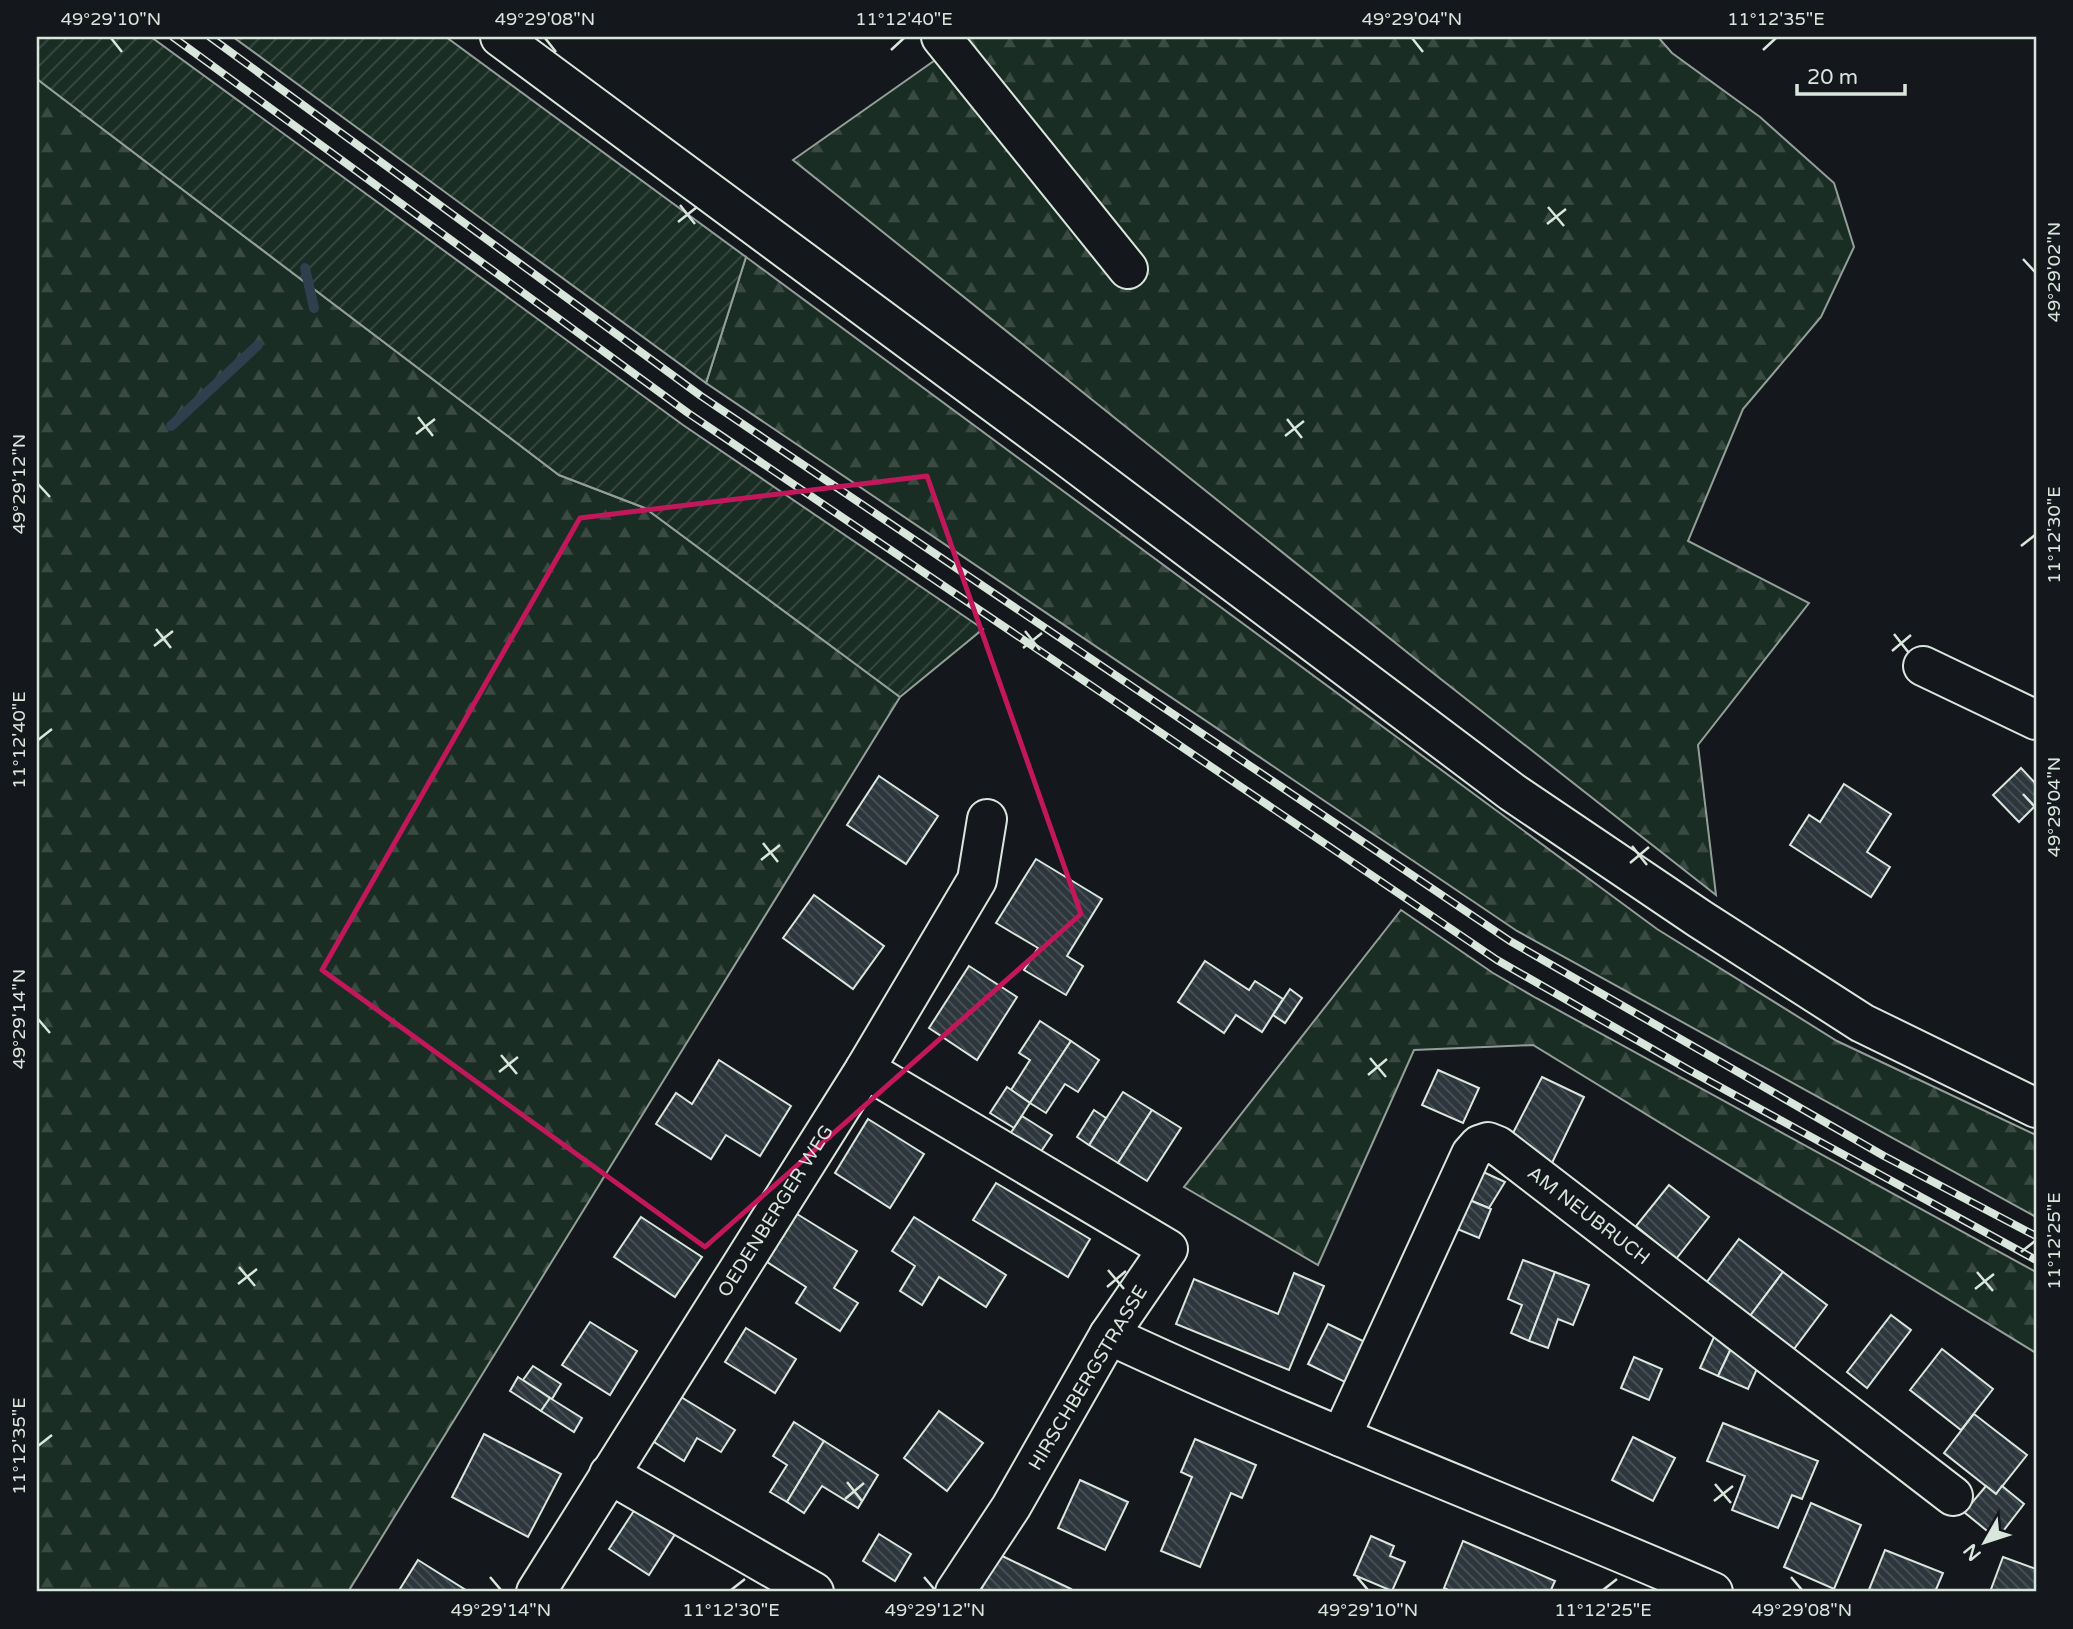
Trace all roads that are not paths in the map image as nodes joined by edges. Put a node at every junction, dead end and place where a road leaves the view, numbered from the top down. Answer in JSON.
{"nodes":[{"id":1,"x":941,"y":37,"type":"edge"},
{"id":2,"x":506,"y":39,"type":"edge"},
{"id":3,"x":1128,"y":269,"type":"dead end"},
{"id":4,"x":1923,"y":666,"type":"dead end"},
{"id":5,"x":2036,"y":720,"type":"edge"},
{"id":6,"x":986,"y":819,"type":"dead end"},
{"id":7,"x":864,"y":1069,"type":"junction"},
{"id":8,"x":2033,"y":1107,"type":"edge"},
{"id":9,"x":1110,"y":1335,"type":"junction"},
{"id":10,"x":1341,"y":1437,"type":"junction"},
{"id":11,"x":609,"y":1474,"type":"junction"},
{"id":12,"x":1953,"y":1496,"type":"dead end"},
{"id":13,"x":536,"y":1592,"type":"edge"},
{"id":14,"x":814,"y":1592,"type":"edge"},
{"id":15,"x":954,"y":1592,"type":"edge"},
{"id":16,"x":1713,"y":1592,"type":"edge"}],
"edges":[{"from":1,"to":3,"type":"street"},
{"from":2,"to":8,"type":"street"},
{"from":4,"to":5,"type":"street"},
{"from":6,"to":7,"type":"street","name":"OEDENBERGER WEG"},
{"from":7,"to":9,"type":"street","name":"HIRSCHBERGSTRASSE"},
{"from":7,"to":11,"type":"street","name":"OEDENBERGER WEG"},
{"from":9,"to":10,"type":"street"},
{"from":9,"to":15,"type":"street","name":"HIRSCHBERGSTRASSE"},
{"from":10,"to":12,"type":"street","name":"AM NEUBRUCH"},
{"from":10,"to":16,"type":"street"},
{"from":11,"to":13,"type":"street","name":"OEDENBERGER WEG"},
{"from":11,"to":14,"type":"street"}]}
